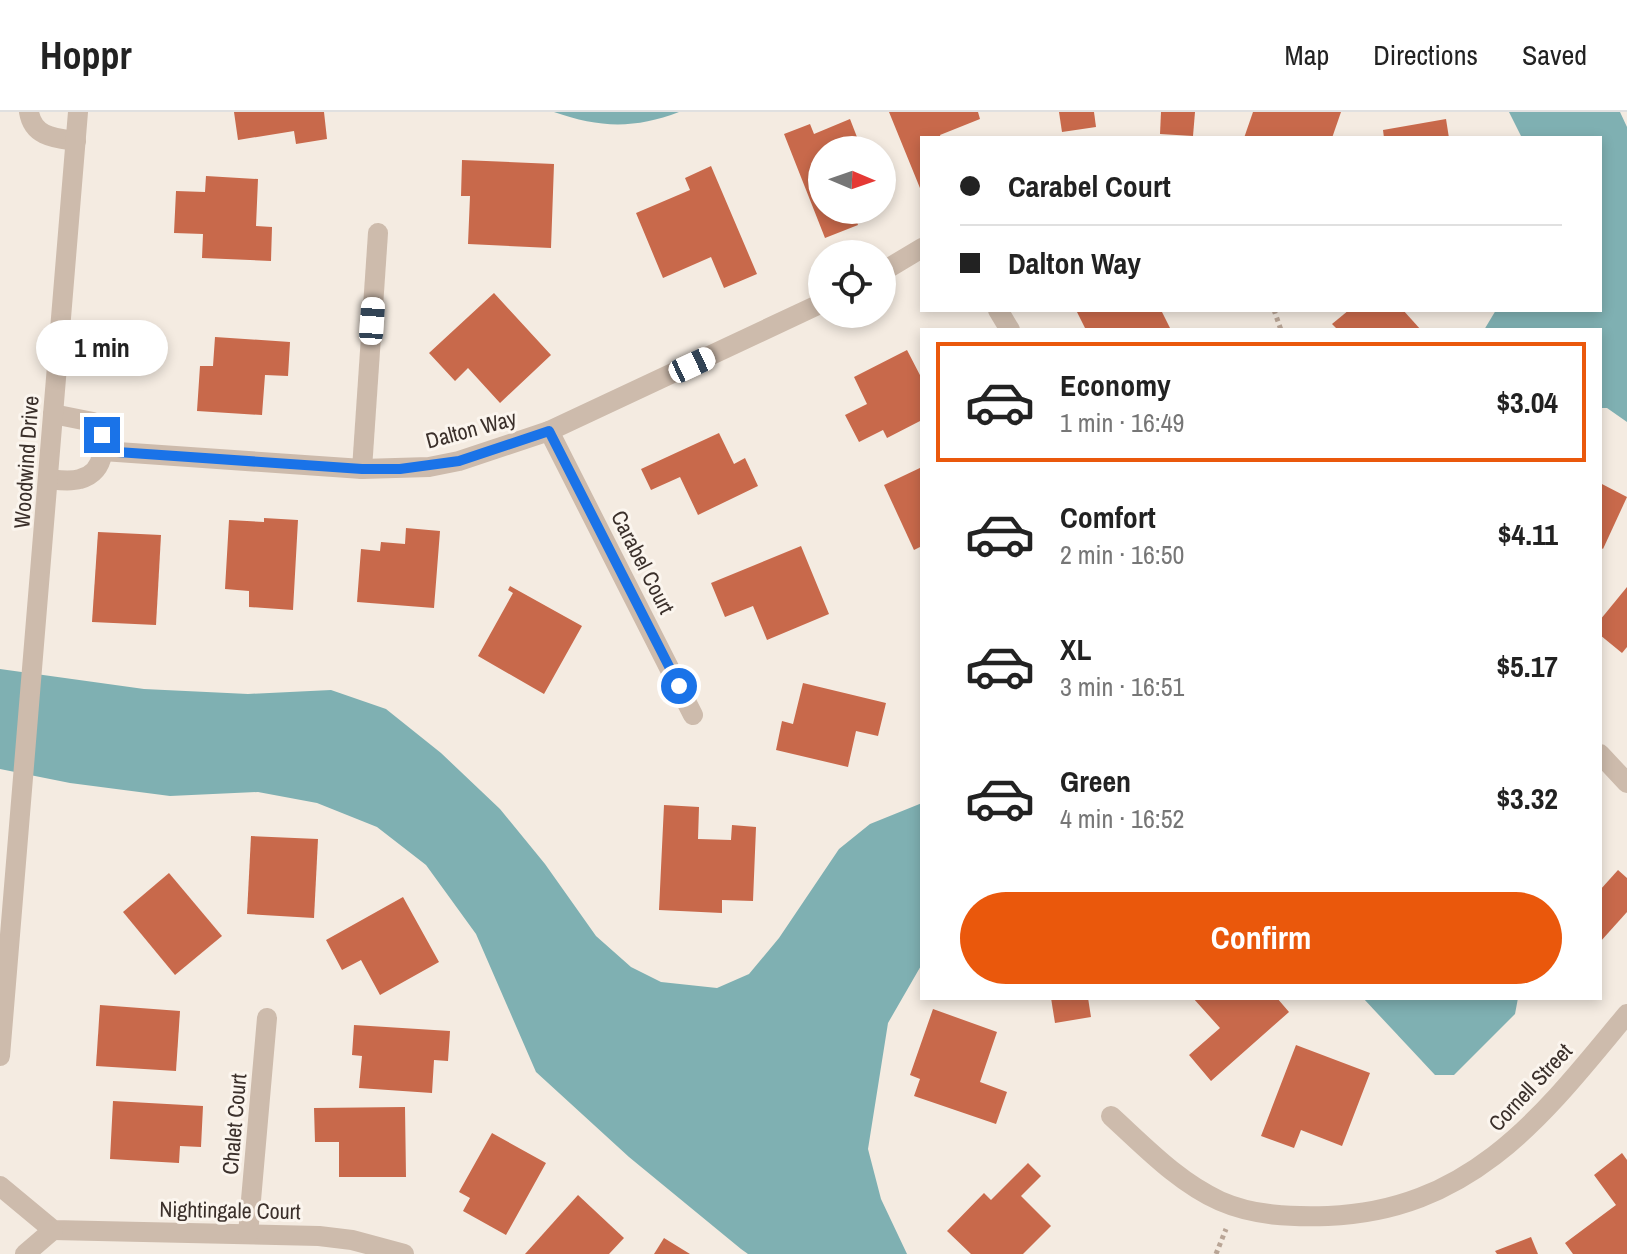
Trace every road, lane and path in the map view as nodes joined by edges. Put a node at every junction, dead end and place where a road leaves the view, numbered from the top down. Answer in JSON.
{"nodes":[{"id":1,"x":29,"y":112,"type":"edge"},
{"id":2,"x":78,"y":112,"type":"edge"},
{"id":3,"x":76,"y":141,"type":"junction"},
{"id":4,"x":378,"y":233,"type":"dead end"},
{"id":5,"x":920,"y":249,"type":"edge"},
{"id":6,"x":896,"y":264,"type":"edge"},
{"id":7,"x":808,"y":310,"type":"edge"},
{"id":8,"x":53,"y":414,"type":"junction"},
{"id":9,"x":549,"y":431,"type":"junction"},
{"id":10,"x":103,"y":451,"type":"junction"},
{"id":11,"x":362,"y":469,"type":"junction"},
{"id":12,"x":48,"y":479,"type":"junction"},
{"id":13,"x":693,"y":715,"type":"dead end"},
{"id":14,"x":1602,"y":756,"type":"edge"},
{"id":15,"x":1627,"y":783,"type":"edge"},
{"id":16,"x":5,"y":930,"type":"edge"},
{"id":17,"x":3,"y":990,"type":"edge"},
{"id":18,"x":1627,"y":1014,"type":"edge"},
{"id":19,"x":267,"y":1018,"type":"dead end"},
{"id":20,"x":0,"y":1056,"type":"edge"},
{"id":21,"x":1111,"y":1116,"type":"dead end"},
{"id":22,"x":0,"y":1186,"type":"edge"},
{"id":23,"x":53,"y":1230,"type":"junction"},
{"id":24,"x":248,"y":1234,"type":"junction"},
{"id":25,"x":25,"y":1254,"type":"edge"},
{"id":26,"x":404,"y":1254,"type":"edge"}],
"edges":[{"from":1,"to":3,"type":"street"},
{"from":2,"to":3,"type":"street","name":"Woodwind Drive"},
{"from":3,"to":8,"type":"street","name":"Woodwind Drive"},
{"from":4,"to":11,"type":"street"},
{"from":5,"to":6,"type":"street"},
{"from":7,"to":9,"type":"street","name":"Dalton Way"},
{"from":8,"to":10,"type":"street"},
{"from":8,"to":12,"type":"street","name":"Woodwind Drive"},
{"from":9,"to":11,"type":"street","name":"Dalton Way"},
{"from":9,"to":13,"type":"street","name":"Carabel Court"},
{"from":10,"to":11,"type":"street","name":"Dalton Way"},
{"from":10,"to":12,"type":"street"},
{"from":12,"to":16,"type":"street","name":"Woodwind Drive"},
{"from":14,"to":15,"type":"street"},
{"from":16,"to":17,"type":"street","name":"Woodwind Drive"},
{"from":17,"to":20,"type":"street","name":"Woodwind Drive"},
{"from":18,"to":21,"type":"street","name":"Cornell Street"},
{"from":19,"to":24,"type":"street","name":"Chalet Court"},
{"from":22,"to":23,"type":"street"},
{"from":23,"to":24,"type":"street","name":"Nightingale Court"},
{"from":23,"to":25,"type":"street"},
{"from":24,"to":26,"type":"street","name":"Nightingale Court"}]}
